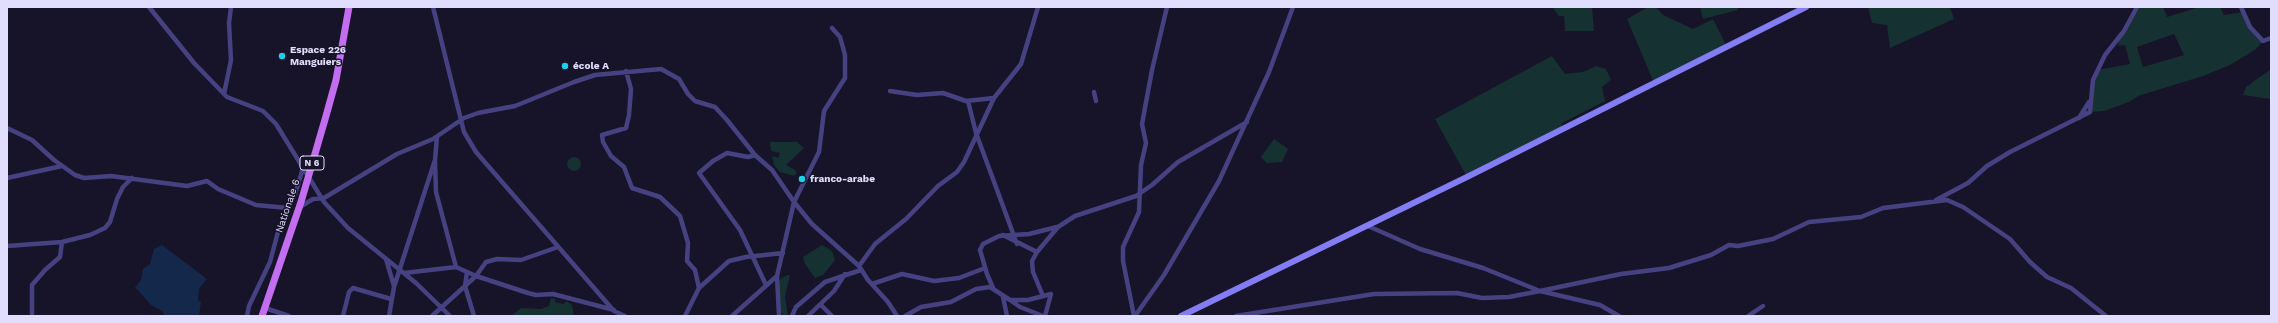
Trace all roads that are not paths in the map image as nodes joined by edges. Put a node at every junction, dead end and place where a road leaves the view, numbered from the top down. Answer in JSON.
{"nodes":[{"id":1,"x":149,"y":7,"type":"edge"},
{"id":2,"x":231,"y":7,"type":"edge"},
{"id":3,"x":349,"y":7,"type":"edge"},
{"id":4,"x":433,"y":7,"type":"edge"},
{"id":5,"x":1038,"y":7,"type":"edge"},
{"id":6,"x":1293,"y":7,"type":"edge"},
{"id":7,"x":1806,"y":7,"type":"edge"},
{"id":8,"x":2137,"y":7,"type":"edge"},
{"id":9,"x":2241,"y":7,"type":"edge"},
{"id":10,"x":1168,"y":8,"type":"edge"},
{"id":11,"x":832,"y":28,"type":"dead end"},
{"id":12,"x":2271,"y":38,"type":"edge"},
{"id":13,"x":626,"y":71,"type":"junction"},
{"id":14,"x":890,"y":90,"type":"dead end"},
{"id":15,"x":1094,"y":92,"type":"dead end"},
{"id":16,"x":224,"y":94,"type":"junction"},
{"id":17,"x":994,"y":98,"type":"junction"},
{"id":18,"x":1096,"y":101,"type":"dead end"},
{"id":19,"x":968,"y":102,"type":"junction"},
{"id":20,"x":461,"y":122,"type":"junction"},
{"id":21,"x":1247,"y":122,"type":"junction"},
{"id":22,"x":7,"y":128,"type":"edge"},
{"id":23,"x":976,"y":133,"type":"junction"},
{"id":24,"x":437,"y":137,"type":"junction"},
{"id":25,"x":755,"y":156,"type":"junction"},
{"id":26,"x":435,"y":160,"type":"junction"},
{"id":27,"x":62,"y":166,"type":"junction"},
{"id":28,"x":303,"y":168,"type":"junction"},
{"id":29,"x":308,"y":177,"type":"junction"},
{"id":30,"x":7,"y":178,"type":"edge"},
{"id":31,"x":132,"y":178,"type":"junction"},
{"id":32,"x":1140,"y":194,"type":"junction"},
{"id":33,"x":322,"y":199,"type":"junction"},
{"id":34,"x":794,"y":202,"type":"junction"},
{"id":35,"x":1932,"y":202,"type":"junction"},
{"id":36,"x":288,"y":208,"type":"junction"},
{"id":37,"x":298,"y":208,"type":"junction"},
{"id":38,"x":1011,"y":226,"type":"junction"},
{"id":39,"x":1368,"y":226,"type":"junction"},
{"id":40,"x":1058,"y":227,"type":"junction"},
{"id":41,"x":1005,"y":235,"type":"junction"},
{"id":42,"x":1014,"y":235,"type":"junction"},
{"id":43,"x":62,"y":242,"type":"junction"},
{"id":44,"x":1017,"y":244,"type":"junction"},
{"id":45,"x":7,"y":246,"type":"edge"},
{"id":46,"x":558,"y":247,"type":"junction"},
{"id":47,"x":1037,"y":252,"type":"junction"},
{"id":48,"x":783,"y":253,"type":"junction"},
{"id":49,"x":753,"y":256,"type":"junction"},
{"id":50,"x":385,"y":257,"type":"junction"},
{"id":51,"x":456,"y":267,"type":"junction"},
{"id":52,"x":860,"y":268,"type":"junction"},
{"id":53,"x":985,"y":268,"type":"junction"},
{"id":54,"x":402,"y":272,"type":"junction"},
{"id":55,"x":467,"y":272,"type":"junction"},
{"id":56,"x":845,"y":274,"type":"junction"},
{"id":57,"x":476,"y":276,"type":"junction"},
{"id":58,"x":777,"y":276,"type":"junction"},
{"id":59,"x":872,"y":284,"type":"junction"},
{"id":60,"x":766,"y":285,"type":"junction"},
{"id":61,"x":465,"y":286,"type":"junction"},
{"id":62,"x":394,"y":287,"type":"junction"},
{"id":63,"x":699,"y":288,"type":"junction"},
{"id":64,"x":993,"y":288,"type":"junction"},
{"id":65,"x":1540,"y":291,"type":"junction"},
{"id":66,"x":1043,"y":296,"type":"junction"},
{"id":67,"x":1003,"y":297,"type":"junction"},
{"id":68,"x":391,"y":299,"type":"junction"},
{"id":69,"x":1010,"y":300,"type":"junction"},
{"id":70,"x":820,"y":305,"type":"junction"},
{"id":71,"x":1763,"y":306,"type":"dead end"},
{"id":72,"x":443,"y":307,"type":"junction"},
{"id":73,"x":265,"y":308,"type":"junction"},
{"id":74,"x":614,"y":310,"type":"junction"},
{"id":75,"x":32,"y":316,"type":"edge"},
{"id":76,"x":247,"y":316,"type":"edge"},
{"id":77,"x":262,"y":316,"type":"edge"},
{"id":78,"x":289,"y":316,"type":"edge"},
{"id":79,"x":343,"y":316,"type":"edge"},
{"id":80,"x":389,"y":316,"type":"edge"},
{"id":81,"x":432,"y":316,"type":"edge"},
{"id":82,"x":450,"y":316,"type":"edge"},
{"id":83,"x":474,"y":316,"type":"edge"},
{"id":84,"x":625,"y":316,"type":"edge"},
{"id":85,"x":685,"y":316,"type":"edge"},
{"id":86,"x":732,"y":316,"type":"edge"},
{"id":87,"x":779,"y":316,"type":"edge"},
{"id":88,"x":792,"y":316,"type":"edge"},
{"id":89,"x":808,"y":316,"type":"edge"},
{"id":90,"x":832,"y":316,"type":"edge"},
{"id":91,"x":896,"y":316,"type":"edge"},
{"id":92,"x":905,"y":316,"type":"edge"},
{"id":93,"x":1007,"y":316,"type":"edge"},
{"id":94,"x":1044,"y":316,"type":"edge"},
{"id":95,"x":1135,"y":316,"type":"edge"},
{"id":96,"x":1181,"y":316,"type":"edge"},
{"id":97,"x":1236,"y":316,"type":"edge"},
{"id":98,"x":1619,"y":316,"type":"edge"},
{"id":99,"x":1748,"y":316,"type":"edge"},
{"id":100,"x":2106,"y":316,"type":"edge"}],
"edges":[{"from":1,"to":16,"type":"street"},
{"from":2,"to":16,"type":"street"},
{"from":3,"to":29,"type":"main road","name":"Nationale 6","number":"N 6"},
{"from":4,"to":20,"type":"street"},
{"from":5,"to":17,"type":"street"},
{"from":6,"to":21,"type":"street"},
{"from":7,"to":39,"type":"main road"},
{"from":8,"to":35,"type":"street"},
{"from":9,"to":12,"type":"street"},
{"from":10,"to":32,"type":"street"},
{"from":11,"to":34,"type":"street"},
{"from":13,"to":20,"type":"street"},
{"from":13,"to":25,"type":"street"},
{"from":13,"to":63,"type":"street"},
{"from":14,"to":19,"type":"street"},
{"from":15,"to":18,"type":"street"},
{"from":16,"to":28,"type":"street"},
{"from":17,"to":19,"type":"street"},
{"from":17,"to":23,"type":"street"},
{"from":19,"to":23,"type":"street"},
{"from":20,"to":24,"type":"street"},
{"from":20,"to":46,"type":"street"},
{"from":21,"to":32,"type":"street"},
{"from":21,"to":95,"type":"street"},
{"from":22,"to":27,"type":"street"},
{"from":23,"to":38,"type":"street"},
{"from":23,"to":52,"type":"street"},
{"from":24,"to":26,"type":"street"},
{"from":24,"to":33,"type":"street"},
{"from":25,"to":34,"type":"street"},
{"from":25,"to":49,"type":"street"},
{"from":26,"to":51,"type":"street"},
{"from":26,"to":54,"type":"street"},
{"from":27,"to":30,"type":"street"},
{"from":27,"to":31,"type":"street"},
{"from":28,"to":29,"type":"street"},
{"from":28,"to":36,"type":"street"},
{"from":29,"to":33,"type":"street"},
{"from":29,"to":37,"type":"main road","name":"Nationale 6","number":"N 6"},
{"from":31,"to":36,"type":"street"},
{"from":31,"to":43,"type":"street"},
{"from":32,"to":40,"type":"street"},
{"from":32,"to":95,"type":"street"},
{"from":33,"to":37,"type":"street"},
{"from":33,"to":50,"type":"street"},
{"from":34,"to":48,"type":"street"},
{"from":34,"to":52,"type":"street"},
{"from":35,"to":65,"type":"street"},
{"from":35,"to":100,"type":"street"},
{"from":36,"to":76,"type":"street"},
{"from":37,"to":73,"type":"main road","name":"Nationale 6","number":"N 6"},
{"from":38,"to":41,"type":"street"},
{"from":38,"to":42,"type":"street"},
{"from":39,"to":65,"type":"street"},
{"from":39,"to":96,"type":"main road"},
{"from":40,"to":42,"type":"street"},
{"from":40,"to":47,"type":"street"},
{"from":41,"to":42,"type":"street"},
{"from":41,"to":44,"type":"street"},
{"from":41,"to":53,"type":"street"},
{"from":42,"to":44,"type":"street"},
{"from":43,"to":45,"type":"street"},
{"from":43,"to":75,"type":"street"},
{"from":44,"to":47,"type":"street"},
{"from":46,"to":57,"type":"street"},
{"from":46,"to":74,"type":"street"},
{"from":47,"to":66,"type":"street"},
{"from":48,"to":49,"type":"street"},
{"from":48,"to":58,"type":"street"},
{"from":49,"to":60,"type":"street"},
{"from":49,"to":63,"type":"street"},
{"from":50,"to":54,"type":"street"},
{"from":50,"to":62,"type":"street"},
{"from":51,"to":54,"type":"street"},
{"from":51,"to":55,"type":"street"},
{"from":52,"to":56,"type":"street"},
{"from":52,"to":59,"type":"street"},
{"from":53,"to":59,"type":"street"},
{"from":53,"to":64,"type":"street"},
{"from":54,"to":62,"type":"street"},
{"from":54,"to":72,"type":"street"},
{"from":55,"to":57,"type":"street"},
{"from":55,"to":61,"type":"street"},
{"from":56,"to":70,"type":"street"},
{"from":56,"to":88,"type":"street"},
{"from":57,"to":61,"type":"street"},
{"from":57,"to":74,"type":"street"},
{"from":58,"to":60,"type":"street"},
{"from":58,"to":87,"type":"street"},
{"from":59,"to":91,"type":"street"},
{"from":60,"to":86,"type":"street"},
{"from":61,"to":72,"type":"street"},
{"from":61,"to":83,"type":"street"},
{"from":62,"to":68,"type":"street"},
{"from":63,"to":85,"type":"street"},
{"from":64,"to":67,"type":"street"},
{"from":64,"to":92,"type":"street"},
{"from":65,"to":97,"type":"street"},
{"from":65,"to":98,"type":"street"},
{"from":66,"to":69,"type":"street"},
{"from":66,"to":94,"type":"street"},
{"from":67,"to":69,"type":"street"},
{"from":67,"to":93,"type":"street"},
{"from":68,"to":79,"type":"street"},
{"from":68,"to":80,"type":"street"},
{"from":69,"to":94,"type":"street"},
{"from":70,"to":89,"type":"street"},
{"from":70,"to":90,"type":"street"},
{"from":71,"to":99,"type":"street"},
{"from":72,"to":81,"type":"street"},
{"from":72,"to":82,"type":"street"},
{"from":73,"to":77,"type":"main road","name":"Nationale 6","number":"N 6"},
{"from":73,"to":78,"type":"street"},
{"from":74,"to":84,"type":"street"}]}
